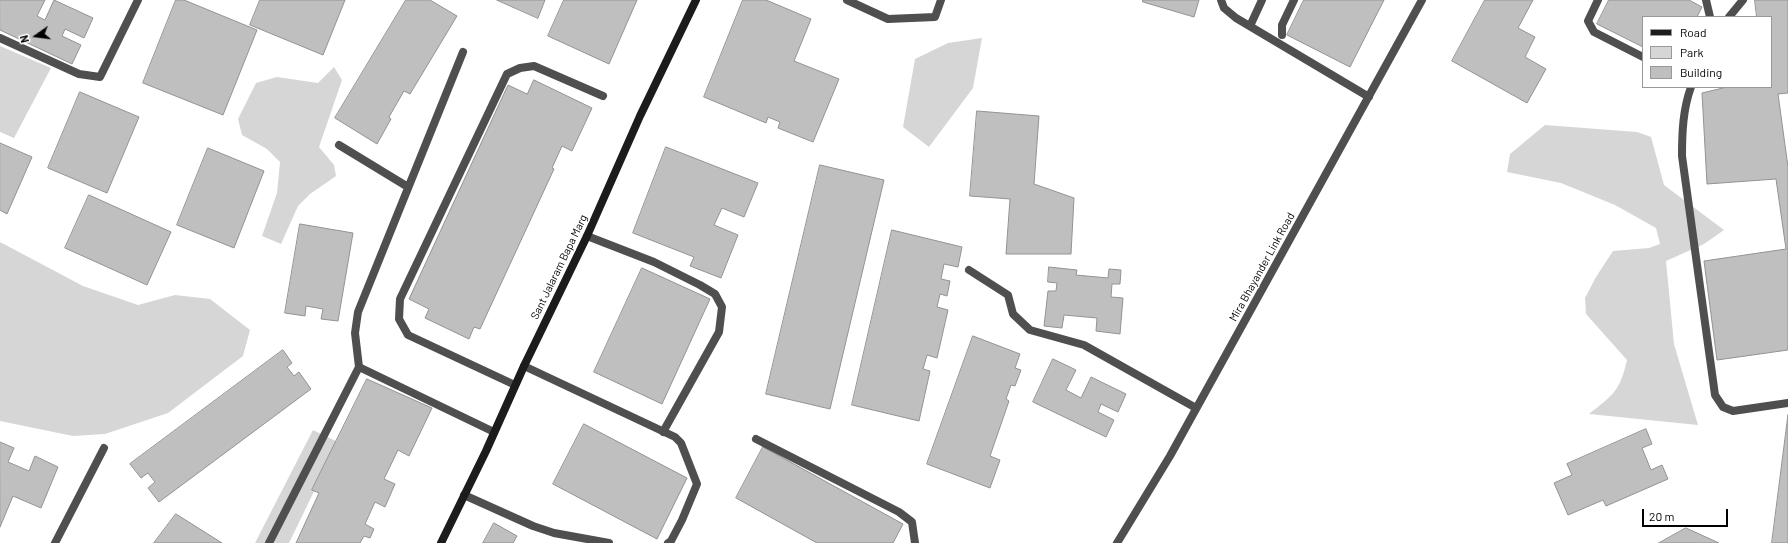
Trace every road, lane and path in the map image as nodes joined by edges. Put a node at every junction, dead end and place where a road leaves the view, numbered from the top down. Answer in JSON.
{"nodes":[{"id":1,"x":138,"y":0,"type":"edge"},
{"id":2,"x":696,"y":0,"type":"edge"},
{"id":3,"x":847,"y":0,"type":"edge"},
{"id":4,"x":941,"y":0,"type":"edge"},
{"id":5,"x":1221,"y":0,"type":"edge"},
{"id":6,"x":1262,"y":0,"type":"edge"},
{"id":7,"x":1294,"y":0,"type":"edge"},
{"id":8,"x":1422,"y":0,"type":"edge"},
{"id":9,"x":1598,"y":0,"type":"edge"},
{"id":10,"x":1706,"y":0,"type":"edge"},
{"id":11,"x":1743,"y":0,"type":"edge"},
{"id":12,"x":1710,"y":16,"type":"edge"},
{"id":13,"x":1730,"y":16,"type":"edge"},
{"id":14,"x":1250,"y":26,"type":"junction"},
{"id":15,"x":1282,"y":35,"type":"dead end"},
{"id":16,"x":0,"y":38,"type":"edge"},
{"id":17,"x":463,"y":52,"type":"dead end"},
{"id":18,"x":1642,"y":56,"type":"edge"},
{"id":19,"x":1691,"y":88,"type":"edge"},
{"id":20,"x":603,"y":96,"type":"dead end"},
{"id":21,"x":1369,"y":97,"type":"junction"},
{"id":22,"x":339,"y":145,"type":"dead end"},
{"id":23,"x":408,"y":187,"type":"junction"},
{"id":24,"x":587,"y":236,"type":"junction"},
{"id":25,"x":969,"y":270,"type":"dead end"},
{"id":26,"x":524,"y":366,"type":"junction"},
{"id":27,"x":359,"y":367,"type":"junction"},
{"id":28,"x":515,"y":385,"type":"junction"},
{"id":29,"x":1788,"y":403,"type":"edge"},
{"id":30,"x":1196,"y":408,"type":"junction"},
{"id":31,"x":494,"y":432,"type":"junction"},
{"id":32,"x":663,"y":432,"type":"junction"},
{"id":33,"x":756,"y":439,"type":"dead end"},
{"id":34,"x":104,"y":448,"type":"dead end"},
{"id":35,"x":464,"y":495,"type":"junction"},
{"id":36,"x":55,"y":543,"type":"edge"},
{"id":37,"x":269,"y":543,"type":"edge"},
{"id":38,"x":441,"y":543,"type":"edge"},
{"id":39,"x":609,"y":543,"type":"edge"},
{"id":40,"x":668,"y":543,"type":"edge"},
{"id":41,"x":915,"y":543,"type":"edge"},
{"id":42,"x":1117,"y":543,"type":"edge"}],
"edges":[{"from":1,"to":16,"type":"street"},
{"from":2,"to":24,"type":"street","name":"Sant Jalaram Bapa Marg"},
{"from":3,"to":4,"type":"street"},
{"from":5,"to":14,"type":"street"},
{"from":6,"to":14,"type":"street"},
{"from":7,"to":15,"type":"street"},
{"from":8,"to":21,"type":"street","name":"Mira Bhayander Link Road"},
{"from":9,"to":18,"type":"street"},
{"from":10,"to":12,"type":"street"},
{"from":11,"to":13,"type":"street"},
{"from":14,"to":21,"type":"street"},
{"from":17,"to":23,"type":"street"},
{"from":19,"to":29,"type":"street"},
{"from":20,"to":28,"type":"street"},
{"from":21,"to":30,"type":"street","name":"Mira Bhayander Link Road"},
{"from":22,"to":23,"type":"street"},
{"from":23,"to":27,"type":"street"},
{"from":24,"to":26,"type":"street","name":"Sant Jalaram Bapa Marg"},
{"from":24,"to":32,"type":"street"},
{"from":25,"to":30,"type":"street"},
{"from":26,"to":28,"type":"street","name":"Sant Jalaram Bapa Marg"},
{"from":26,"to":32,"type":"street"},
{"from":27,"to":31,"type":"street"},
{"from":27,"to":37,"type":"street"},
{"from":28,"to":31,"type":"street","name":"Sant Jalaram Bapa Marg"},
{"from":30,"to":42,"type":"street","name":"Mira Bhayander Link Road"},
{"from":31,"to":35,"type":"street","name":"Sant Jalaram Bapa Marg"},
{"from":32,"to":40,"type":"street"},
{"from":33,"to":41,"type":"street"},
{"from":34,"to":36,"type":"street"},
{"from":35,"to":38,"type":"street","name":"Sant Jalaram Bapa Marg"},
{"from":35,"to":39,"type":"street"}]}
